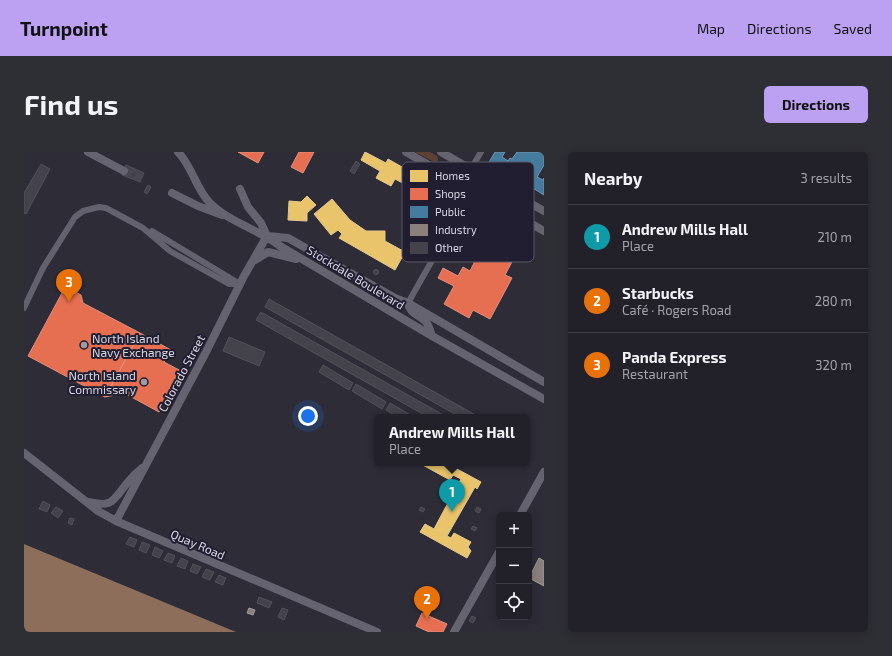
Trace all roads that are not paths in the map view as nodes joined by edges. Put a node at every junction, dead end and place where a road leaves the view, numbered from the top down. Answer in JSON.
{"nodes":[{"id":1,"x":88,"y":152,"type":"edge"},
{"id":2,"x":178,"y":152,"type":"edge"},
{"id":3,"x":406,"y":152,"type":"edge"},
{"id":4,"x":441,"y":152,"type":"edge"},
{"id":5,"x":481,"y":152,"type":"edge"},
{"id":6,"x":424,"y":162,"type":"edge"},
{"id":7,"x":459,"y":162,"type":"edge"},
{"id":8,"x":475,"y":162,"type":"edge"},
{"id":9,"x":124,"y":171,"type":"tunnel mouth"},
{"id":10,"x":240,"y":189,"type":"dead end"},
{"id":11,"x":172,"y":193,"type":"dead end"},
{"id":12,"x":534,"y":205,"type":"edge"},
{"id":13,"x":544,"y":211,"type":"edge"},
{"id":14,"x":229,"y":216,"type":"junction"},
{"id":15,"x":534,"y":225,"type":"edge"},
{"id":16,"x":544,"y":231,"type":"edge"},
{"id":17,"x":267,"y":236,"type":"junction"},
{"id":18,"x":254,"y":261,"type":"junction"},
{"id":19,"x":431,"y":262,"type":"edge"},
{"id":20,"x":308,"y":263,"type":"junction"},
{"id":21,"x":240,"y":284,"type":"junction"},
{"id":22,"x":408,"y":302,"type":"junction"},
{"id":23,"x":24,"y":308,"type":"edge"},
{"id":24,"x":432,"y":336,"type":"junction"},
{"id":25,"x":544,"y":382,"type":"edge"},
{"id":26,"x":544,"y":399,"type":"edge"},
{"id":27,"x":24,"y":453,"type":"edge"},
{"id":28,"x":24,"y":458,"type":"edge"},
{"id":29,"x":36,"y":462,"type":"junction"},
{"id":30,"x":148,"y":462,"type":"junction"},
{"id":31,"x":544,"y":472,"type":"edge"},
{"id":32,"x":85,"y":501,"type":"junction"},
{"id":33,"x":522,"y":512,"type":"edge"},
{"id":34,"x":116,"y":521,"type":"junction"},
{"id":35,"x":496,"y":557,"type":"edge"},
{"id":36,"x":378,"y":632,"type":"edge"},
{"id":37,"x":454,"y":632,"type":"edge"}],
"edges":[{"from":1,"to":9,"type":"main road"},
{"from":2,"to":14,"type":"main road","name":"Stockdale Boulevard"},
{"from":3,"to":6,"type":"main road"},
{"from":4,"to":7,"type":"main road"},
{"from":5,"to":8,"type":"street"},
{"from":10,"to":17,"type":"main road"},
{"from":11,"to":14,"type":"main road"},
{"from":12,"to":13,"type":"main road"},
{"from":14,"to":17,"type":"main road","name":"Stockdale Boulevard"},
{"from":15,"to":16,"type":"main road"},
{"from":17,"to":18,"type":"main road","name":"Colorado Street"},
{"from":17,"to":20,"type":"main road","name":"Stockdale Boulevard"},
{"from":17,"to":22,"type":"main road"},
{"from":18,"to":20,"type":"main road"},
{"from":18,"to":21,"type":"main road","name":"Colorado Street"},
{"from":19,"to":22,"type":"street"},
{"from":20,"to":24,"type":"main road","name":"Stockdale Boulevard"},
{"from":21,"to":23,"type":"street"},
{"from":21,"to":30,"type":"main road","name":"Colorado Street"},
{"from":22,"to":24,"type":"main road"},
{"from":22,"to":25,"type":"main road"},
{"from":24,"to":26,"type":"main road","name":"Stockdale Boulevard"},
{"from":27,"to":29,"type":"main road","name":"Quay Road"},
{"from":28,"to":29,"type":"main road"},
{"from":29,"to":32,"type":"main road","name":"Quay Road"},
{"from":30,"to":32,"type":"main road"},
{"from":30,"to":34,"type":"main road","name":"Colorado Street"},
{"from":31,"to":33,"type":"main road"},
{"from":32,"to":34,"type":"main road","name":"Quay Road"},
{"from":34,"to":36,"type":"main road","name":"Quay Road"},
{"from":35,"to":37,"type":"main road"}]}
